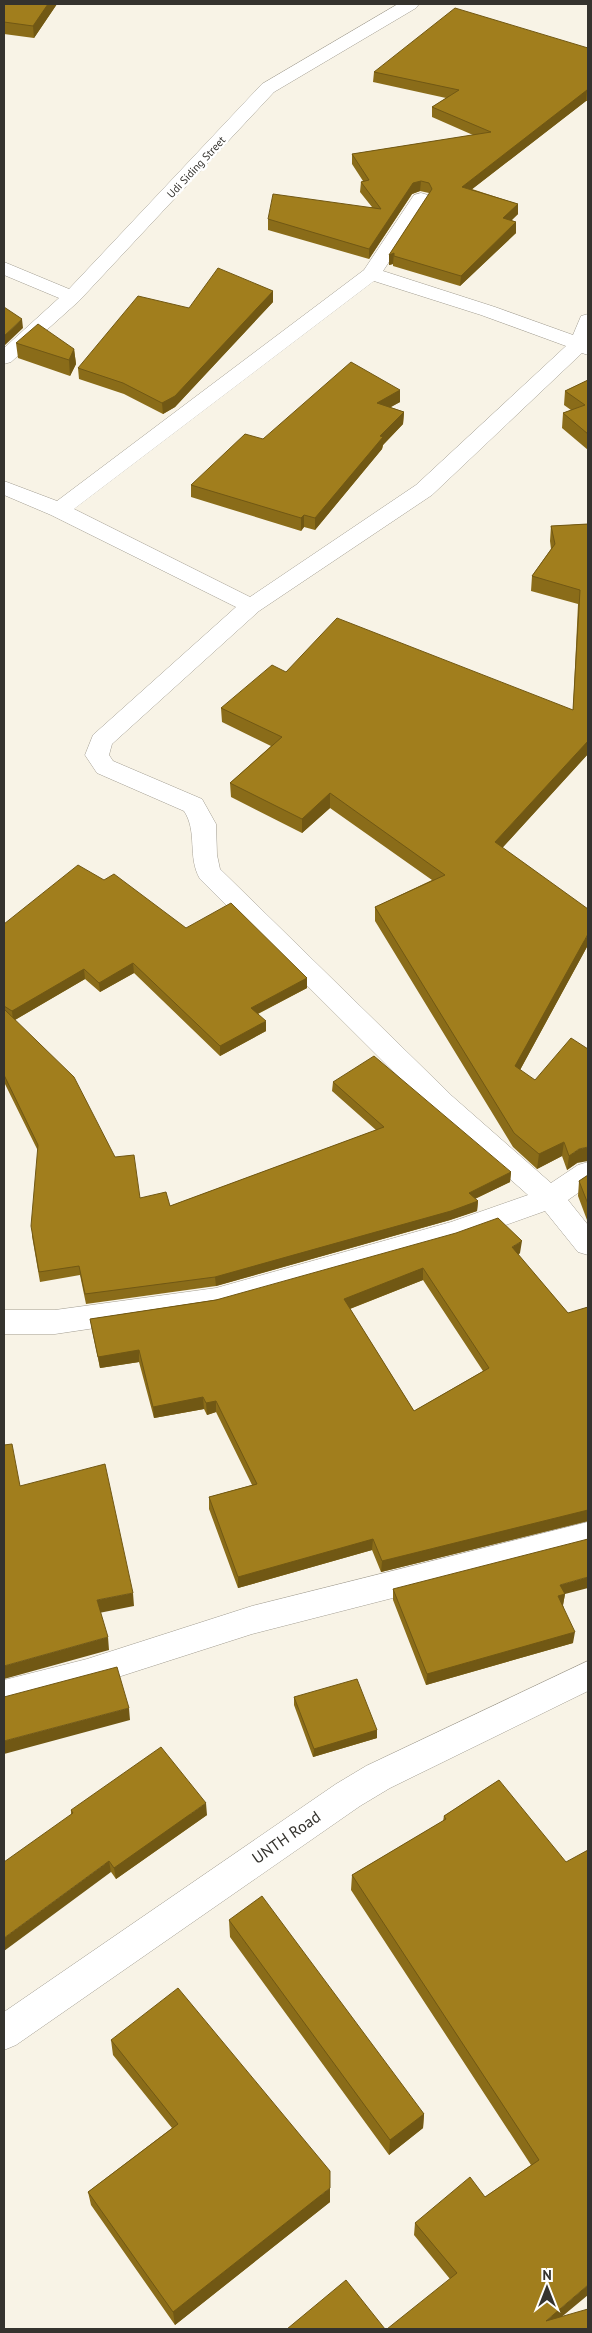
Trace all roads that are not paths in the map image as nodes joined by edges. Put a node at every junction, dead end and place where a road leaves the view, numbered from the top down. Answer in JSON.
{"nodes":[{"id":1,"x":410,"y":4,"type":"edge"},
{"id":2,"x":421,"y":199,"type":"dead end"},
{"id":3,"x":4,"y":268,"type":"edge"},
{"id":4,"x":371,"y":274,"type":"junction"},
{"id":5,"x":72,"y":297,"type":"junction"},
{"id":6,"x":588,"y":320,"type":"edge"},
{"id":7,"x":584,"y":346,"type":"edge"},
{"id":8,"x":4,"y":358,"type":"edge"},
{"id":9,"x":4,"y":487,"type":"edge"},
{"id":10,"x":59,"y":510,"type":"junction"},
{"id":11,"x":251,"y":606,"type":"junction"},
{"id":12,"x":588,"y":1172,"type":"edge"},
{"id":13,"x":550,"y":1198,"type":"junction"},
{"id":14,"x":588,"y":1244,"type":"edge"},
{"id":15,"x":4,"y":1322,"type":"edge"},
{"id":16,"x":588,"y":1535,"type":"edge"},
{"id":17,"x":588,"y":1675,"type":"edge"},
{"id":18,"x":4,"y":1694,"type":"edge"},
{"id":19,"x":4,"y":2033,"type":"edge"}],
"edges":[{"from":1,"to":5,"type":"street","name":"Udi Siding Street"},
{"from":2,"to":4,"type":"street"},
{"from":3,"to":5,"type":"street"},
{"from":4,"to":7,"type":"street"},
{"from":4,"to":10,"type":"street"},
{"from":5,"to":8,"type":"street","name":"Udi Siding Street"},
{"from":6,"to":7,"type":"street"},
{"from":7,"to":11,"type":"street"},
{"from":9,"to":10,"type":"street"},
{"from":10,"to":11,"type":"street"},
{"from":11,"to":13,"type":"street"},
{"from":12,"to":13,"type":"street"},
{"from":13,"to":14,"type":"street"},
{"from":13,"to":15,"type":"street"},
{"from":16,"to":18,"type":"street"},
{"from":17,"to":19,"type":"street","name":"UNTH Road"}]}
